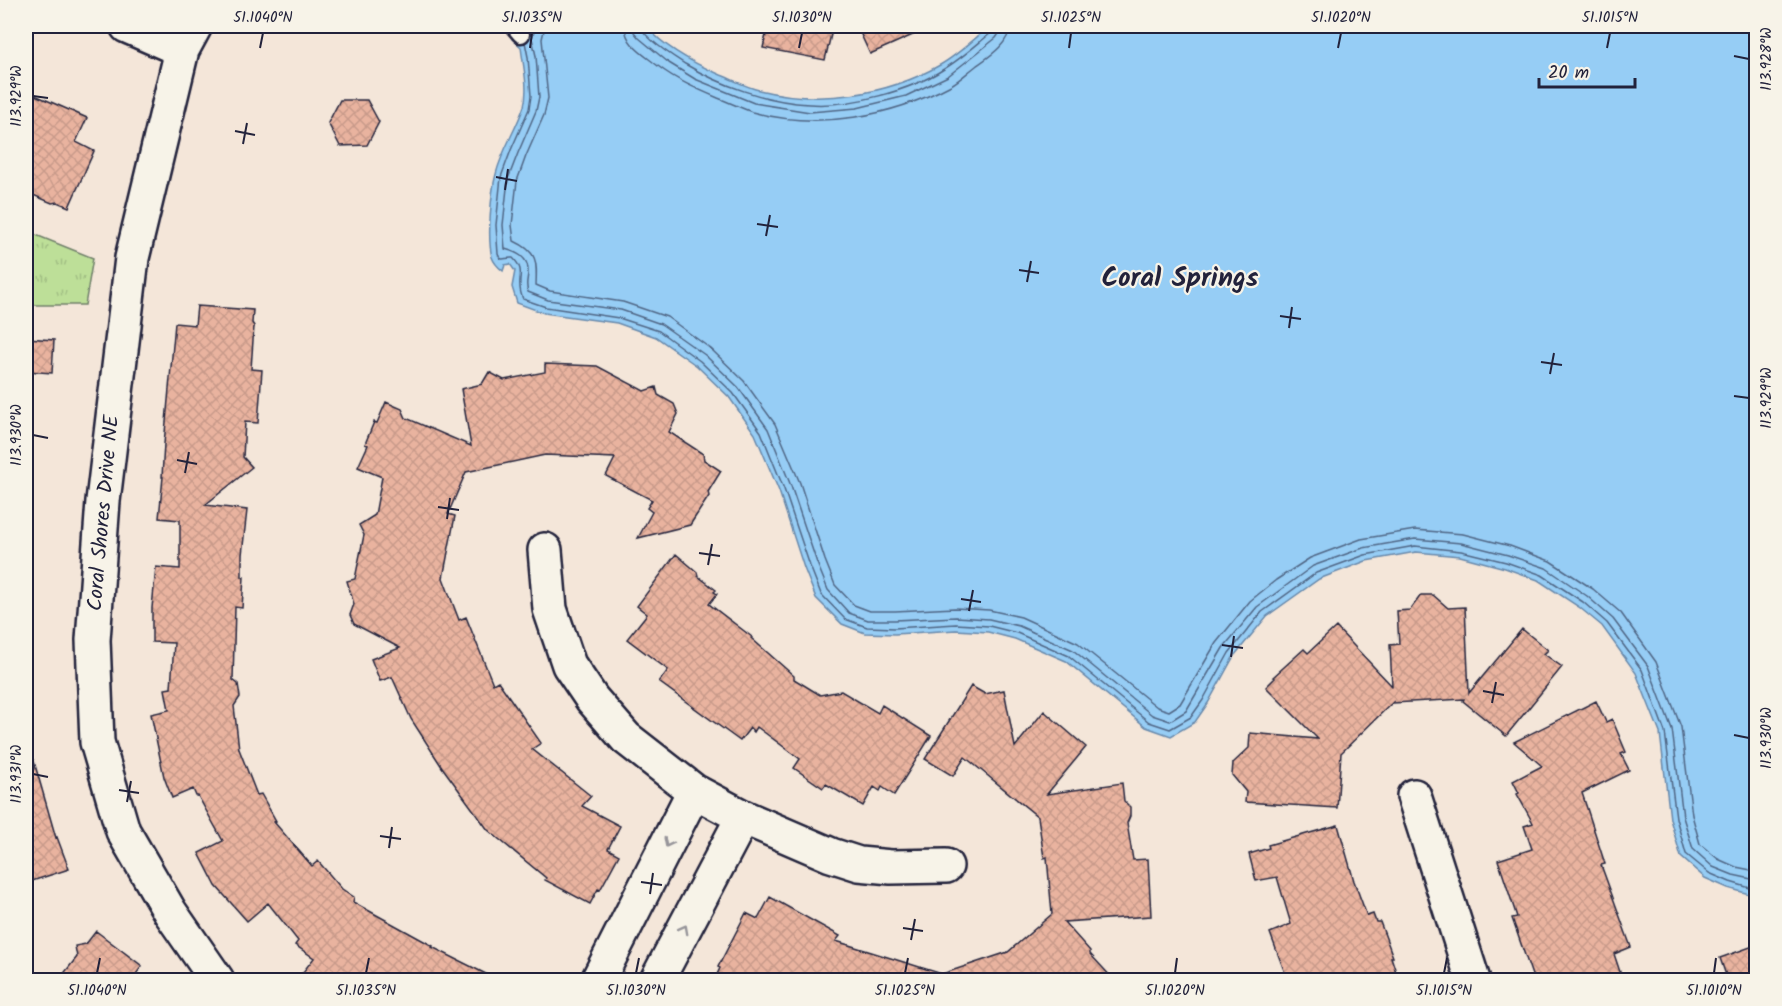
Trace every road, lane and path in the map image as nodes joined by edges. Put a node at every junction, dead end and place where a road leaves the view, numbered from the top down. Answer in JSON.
{"nodes":[{"id":1,"x":128,"y":26,"type":"edge"},
{"id":2,"x":189,"y":38,"type":"edge"},
{"id":3,"x":545,"y":550,"type":"dead end"},
{"id":4,"x":694,"y":791,"type":"junction"},
{"id":5,"x":1414,"y":796,"type":"dead end"},
{"id":6,"x":743,"y":817,"type":"junction"},
{"id":7,"x":946,"y":866,"type":"dead end"},
{"id":8,"x":217,"y":981,"type":"edge"},
{"id":9,"x":598,"y":981,"type":"edge"},
{"id":10,"x":657,"y":981,"type":"edge"},
{"id":11,"x":1473,"y":981,"type":"edge"}],
"edges":[{"from":1,"to":2,"type":"street"},
{"from":2,"to":8,"type":"street","name":"Coral Shores Drive NE"},
{"from":3,"to":4,"type":"street"},
{"from":4,"to":6,"type":"street"},
{"from":4,"to":9,"type":"street","one_way":true},
{"from":5,"to":11,"type":"street"},
{"from":6,"to":7,"type":"street"},
{"from":10,"to":6,"type":"street","one_way":true}]}
